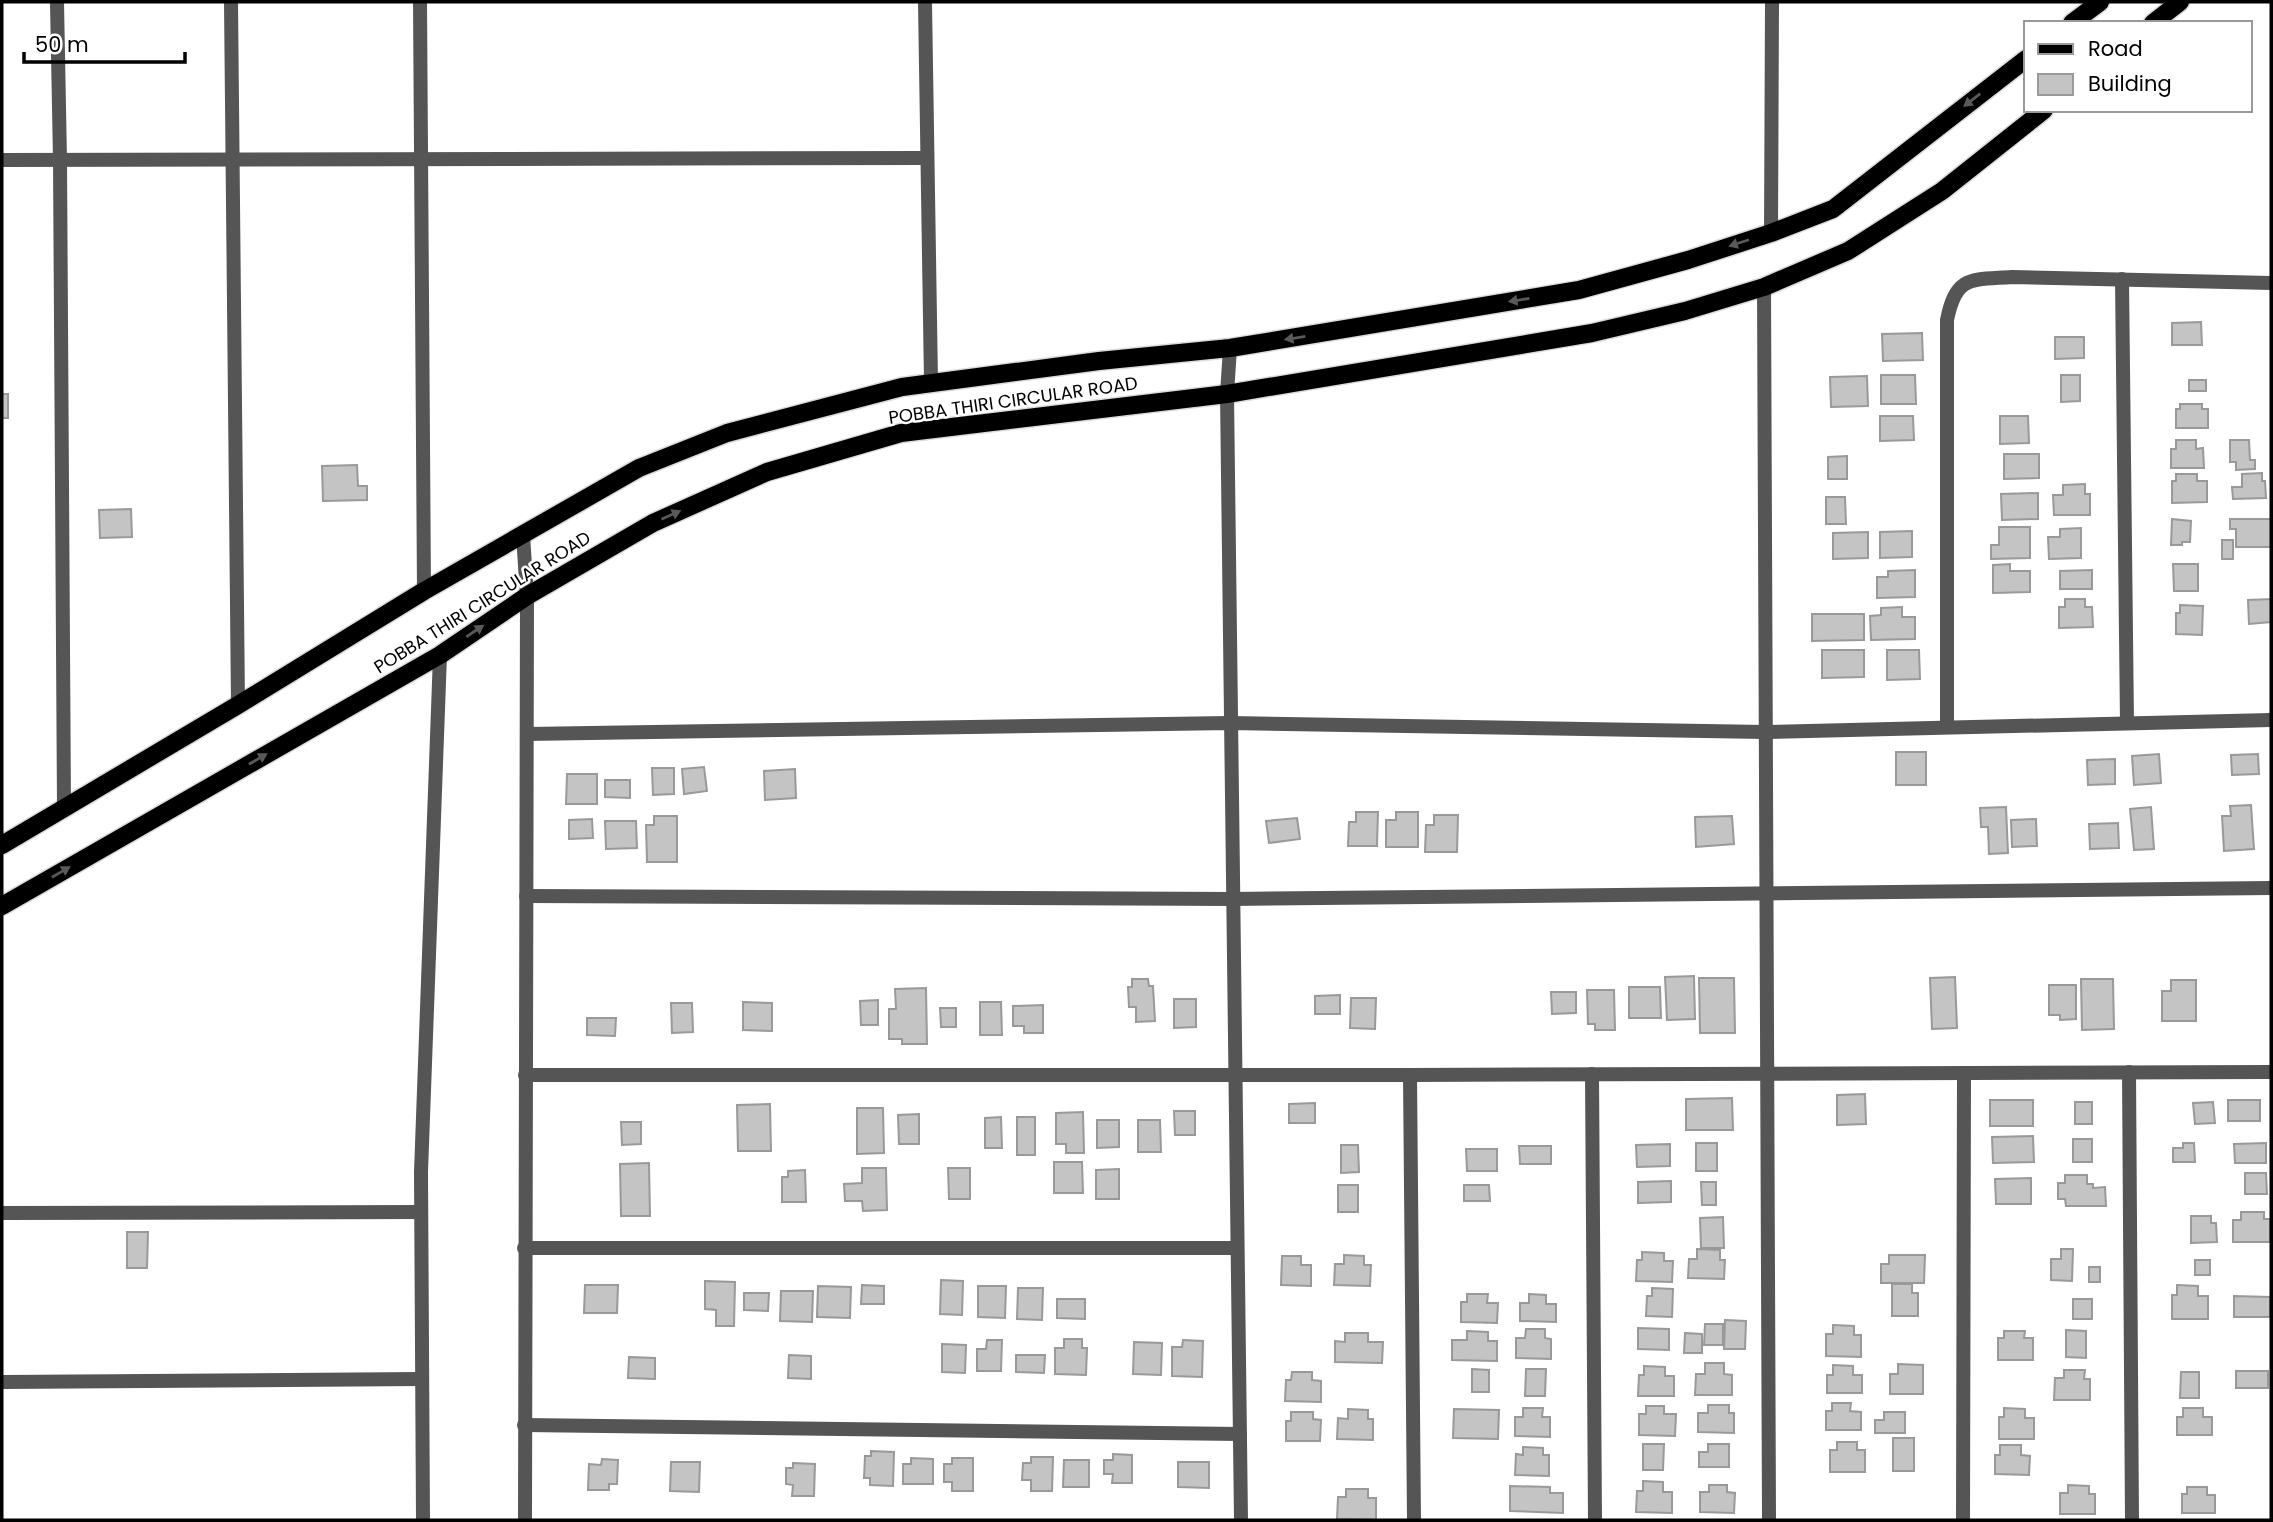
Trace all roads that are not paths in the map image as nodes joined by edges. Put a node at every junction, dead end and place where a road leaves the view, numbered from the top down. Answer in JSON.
{"nodes":[{"id":1,"x":57,"y":2,"type":"edge"},
{"id":2,"x":231,"y":2,"type":"edge"},
{"id":3,"x":420,"y":2,"type":"edge"},
{"id":4,"x":925,"y":2,"type":"edge"},
{"id":5,"x":1772,"y":2,"type":"edge"},
{"id":6,"x":2099,"y":2,"type":"edge"},
{"id":7,"x":2180,"y":2,"type":"edge"},
{"id":8,"x":2075,"y":21,"type":"edge"},
{"id":9,"x":2156,"y":21,"type":"edge"},
{"id":10,"x":2024,"y":61,"type":"edge"},
{"id":11,"x":2041,"y":112,"type":"edge"},
{"id":12,"x":422,"y":158,"type":"junction"},
{"id":13,"x":926,"y":158,"type":"junction"},
{"id":14,"x":233,"y":159,"type":"junction"},
{"id":15,"x":2,"y":160,"type":"edge"},
{"id":16,"x":60,"y":160,"type":"junction"},
{"id":17,"x":1771,"y":233,"type":"junction"},
{"id":18,"x":2122,"y":279,"type":"junction"},
{"id":19,"x":2271,"y":283,"type":"edge"},
{"id":20,"x":1764,"y":287,"type":"junction"},
{"id":21,"x":1230,"y":348,"type":"junction"},
{"id":22,"x":931,"y":382,"type":"junction"},
{"id":23,"x":1227,"y":394,"type":"junction"},
{"id":24,"x":523,"y":536,"type":"junction"},
{"id":25,"x":424,"y":591,"type":"junction"},
{"id":26,"x":527,"y":596,"type":"junction"},
{"id":27,"x":440,"y":655,"type":"junction"},
{"id":28,"x":238,"y":705,"type":"junction"},
{"id":29,"x":2271,"y":720,"type":"edge"},
{"id":30,"x":1230,"y":723,"type":"junction"},
{"id":31,"x":2127,"y":723,"type":"junction"},
{"id":32,"x":1947,"y":727,"type":"junction"},
{"id":33,"x":1765,"y":732,"type":"junction"},
{"id":34,"x":527,"y":734,"type":"junction"},
{"id":35,"x":65,"y":808,"type":"junction"},
{"id":36,"x":2,"y":845,"type":"edge"},
{"id":37,"x":2271,"y":888,"type":"edge"},
{"id":38,"x":1765,"y":894,"type":"junction"},
{"id":39,"x":526,"y":896,"type":"junction"},
{"id":40,"x":1233,"y":899,"type":"junction"},
{"id":41,"x":2,"y":906,"type":"edge"},
{"id":42,"x":2129,"y":1072,"type":"junction"},
{"id":43,"x":2271,"y":1072,"type":"edge"},
{"id":44,"x":1767,"y":1073,"type":"junction"},
{"id":45,"x":1964,"y":1073,"type":"junction"},
{"id":46,"x":1592,"y":1074,"type":"junction"},
{"id":47,"x":525,"y":1075,"type":"junction"},
{"id":48,"x":1235,"y":1075,"type":"junction"},
{"id":49,"x":1410,"y":1075,"type":"junction"},
{"id":50,"x":421,"y":1212,"type":"junction"},
{"id":51,"x":2,"y":1213,"type":"edge"},
{"id":52,"x":524,"y":1248,"type":"junction"},
{"id":53,"x":1237,"y":1248,"type":"junction"},
{"id":54,"x":422,"y":1378,"type":"junction"},
{"id":55,"x":2,"y":1382,"type":"edge"},
{"id":56,"x":524,"y":1425,"type":"junction"},
{"id":57,"x":1240,"y":1434,"type":"junction"},
{"id":58,"x":424,"y":1520,"type":"edge"},
{"id":59,"x":525,"y":1520,"type":"edge"},
{"id":60,"x":1241,"y":1520,"type":"edge"},
{"id":61,"x":1414,"y":1520,"type":"edge"},
{"id":62,"x":1595,"y":1520,"type":"edge"},
{"id":63,"x":1769,"y":1520,"type":"edge"},
{"id":64,"x":1963,"y":1520,"type":"edge"},
{"id":65,"x":2132,"y":1520,"type":"edge"}],
"edges":[{"from":1,"to":16,"type":"street"},
{"from":2,"to":14,"type":"street"},
{"from":3,"to":12,"type":"street"},
{"from":4,"to":13,"type":"street"},
{"from":5,"to":17,"type":"street"},
{"from":6,"to":8,"type":"main road"},
{"from":7,"to":9,"type":"main road"},
{"from":10,"to":17,"type":"main road","name":"POBBA THIRI CIRCULAR ROAD","one_way":true},
{"from":11,"to":20,"type":"main road","name":"POBBA THIRI CIRCULAR ROAD"},
{"from":12,"to":13,"type":"street"},
{"from":12,"to":14,"type":"street"},
{"from":12,"to":25,"type":"street"},
{"from":13,"to":22,"type":"street"},
{"from":14,"to":16,"type":"street"},
{"from":14,"to":28,"type":"street"},
{"from":15,"to":16,"type":"street"},
{"from":16,"to":35,"type":"street"},
{"from":17,"to":21,"type":"main road","name":"POBBA THIRI CIRCULAR ROAD","one_way":true},
{"from":18,"to":19,"type":"street"},
{"from":18,"to":31,"type":"street"},
{"from":18,"to":32,"type":"street"},
{"from":20,"to":23,"type":"main road","name":"POBBA THIRI CIRCULAR ROAD"},
{"from":20,"to":33,"type":"street"},
{"from":21,"to":22,"type":"main road","name":"POBBA THIRI CIRCULAR ROAD"},
{"from":21,"to":23,"type":"street"},
{"from":22,"to":24,"type":"main road","name":"POBBA THIRI CIRCULAR ROAD"},
{"from":26,"to":23,"type":"main road","name":"POBBA THIRI CIRCULAR ROAD","one_way":true},
{"from":23,"to":30,"type":"street"},
{"from":24,"to":25,"type":"main road","name":"POBBA THIRI CIRCULAR ROAD"},
{"from":24,"to":26,"type":"street"},
{"from":25,"to":28,"type":"main road","name":"POBBA THIRI CIRCULAR ROAD"},
{"from":27,"to":26,"type":"main road","name":"POBBA THIRI CIRCULAR ROAD","one_way":true},
{"from":26,"to":34,"type":"street"},
{"from":41,"to":27,"type":"main road","name":"POBBA THIRI CIRCULAR ROAD","one_way":true},
{"from":27,"to":50,"type":"street"},
{"from":28,"to":35,"type":"main road","name":"POBBA THIRI CIRCULAR ROAD"},
{"from":29,"to":31,"type":"street"},
{"from":30,"to":33,"type":"street"},
{"from":30,"to":34,"type":"street"},
{"from":30,"to":40,"type":"street"},
{"from":31,"to":32,"type":"street"},
{"from":32,"to":33,"type":"street"},
{"from":33,"to":38,"type":"street"},
{"from":34,"to":39,"type":"street"},
{"from":35,"to":36,"type":"main road","name":"POBBA THIRI CIRCULAR ROAD"},
{"from":37,"to":38,"type":"street"},
{"from":38,"to":40,"type":"street"},
{"from":38,"to":44,"type":"street"},
{"from":39,"to":40,"type":"street"},
{"from":39,"to":47,"type":"street"},
{"from":40,"to":48,"type":"street"},
{"from":42,"to":43,"type":"street"},
{"from":42,"to":45,"type":"street"},
{"from":42,"to":65,"type":"street"},
{"from":44,"to":45,"type":"street"},
{"from":44,"to":46,"type":"street"},
{"from":44,"to":63,"type":"street"},
{"from":45,"to":64,"type":"street"},
{"from":46,"to":49,"type":"street"},
{"from":46,"to":62,"type":"street"},
{"from":47,"to":48,"type":"street"},
{"from":47,"to":52,"type":"street"},
{"from":48,"to":49,"type":"street"},
{"from":48,"to":53,"type":"street"},
{"from":49,"to":61,"type":"street"},
{"from":50,"to":51,"type":"street"},
{"from":50,"to":54,"type":"street"},
{"from":52,"to":53,"type":"street"},
{"from":52,"to":56,"type":"street"},
{"from":53,"to":57,"type":"street"},
{"from":54,"to":55,"type":"street"},
{"from":54,"to":58,"type":"street"},
{"from":56,"to":57,"type":"street"},
{"from":56,"to":59,"type":"street"},
{"from":57,"to":60,"type":"street"}]}
